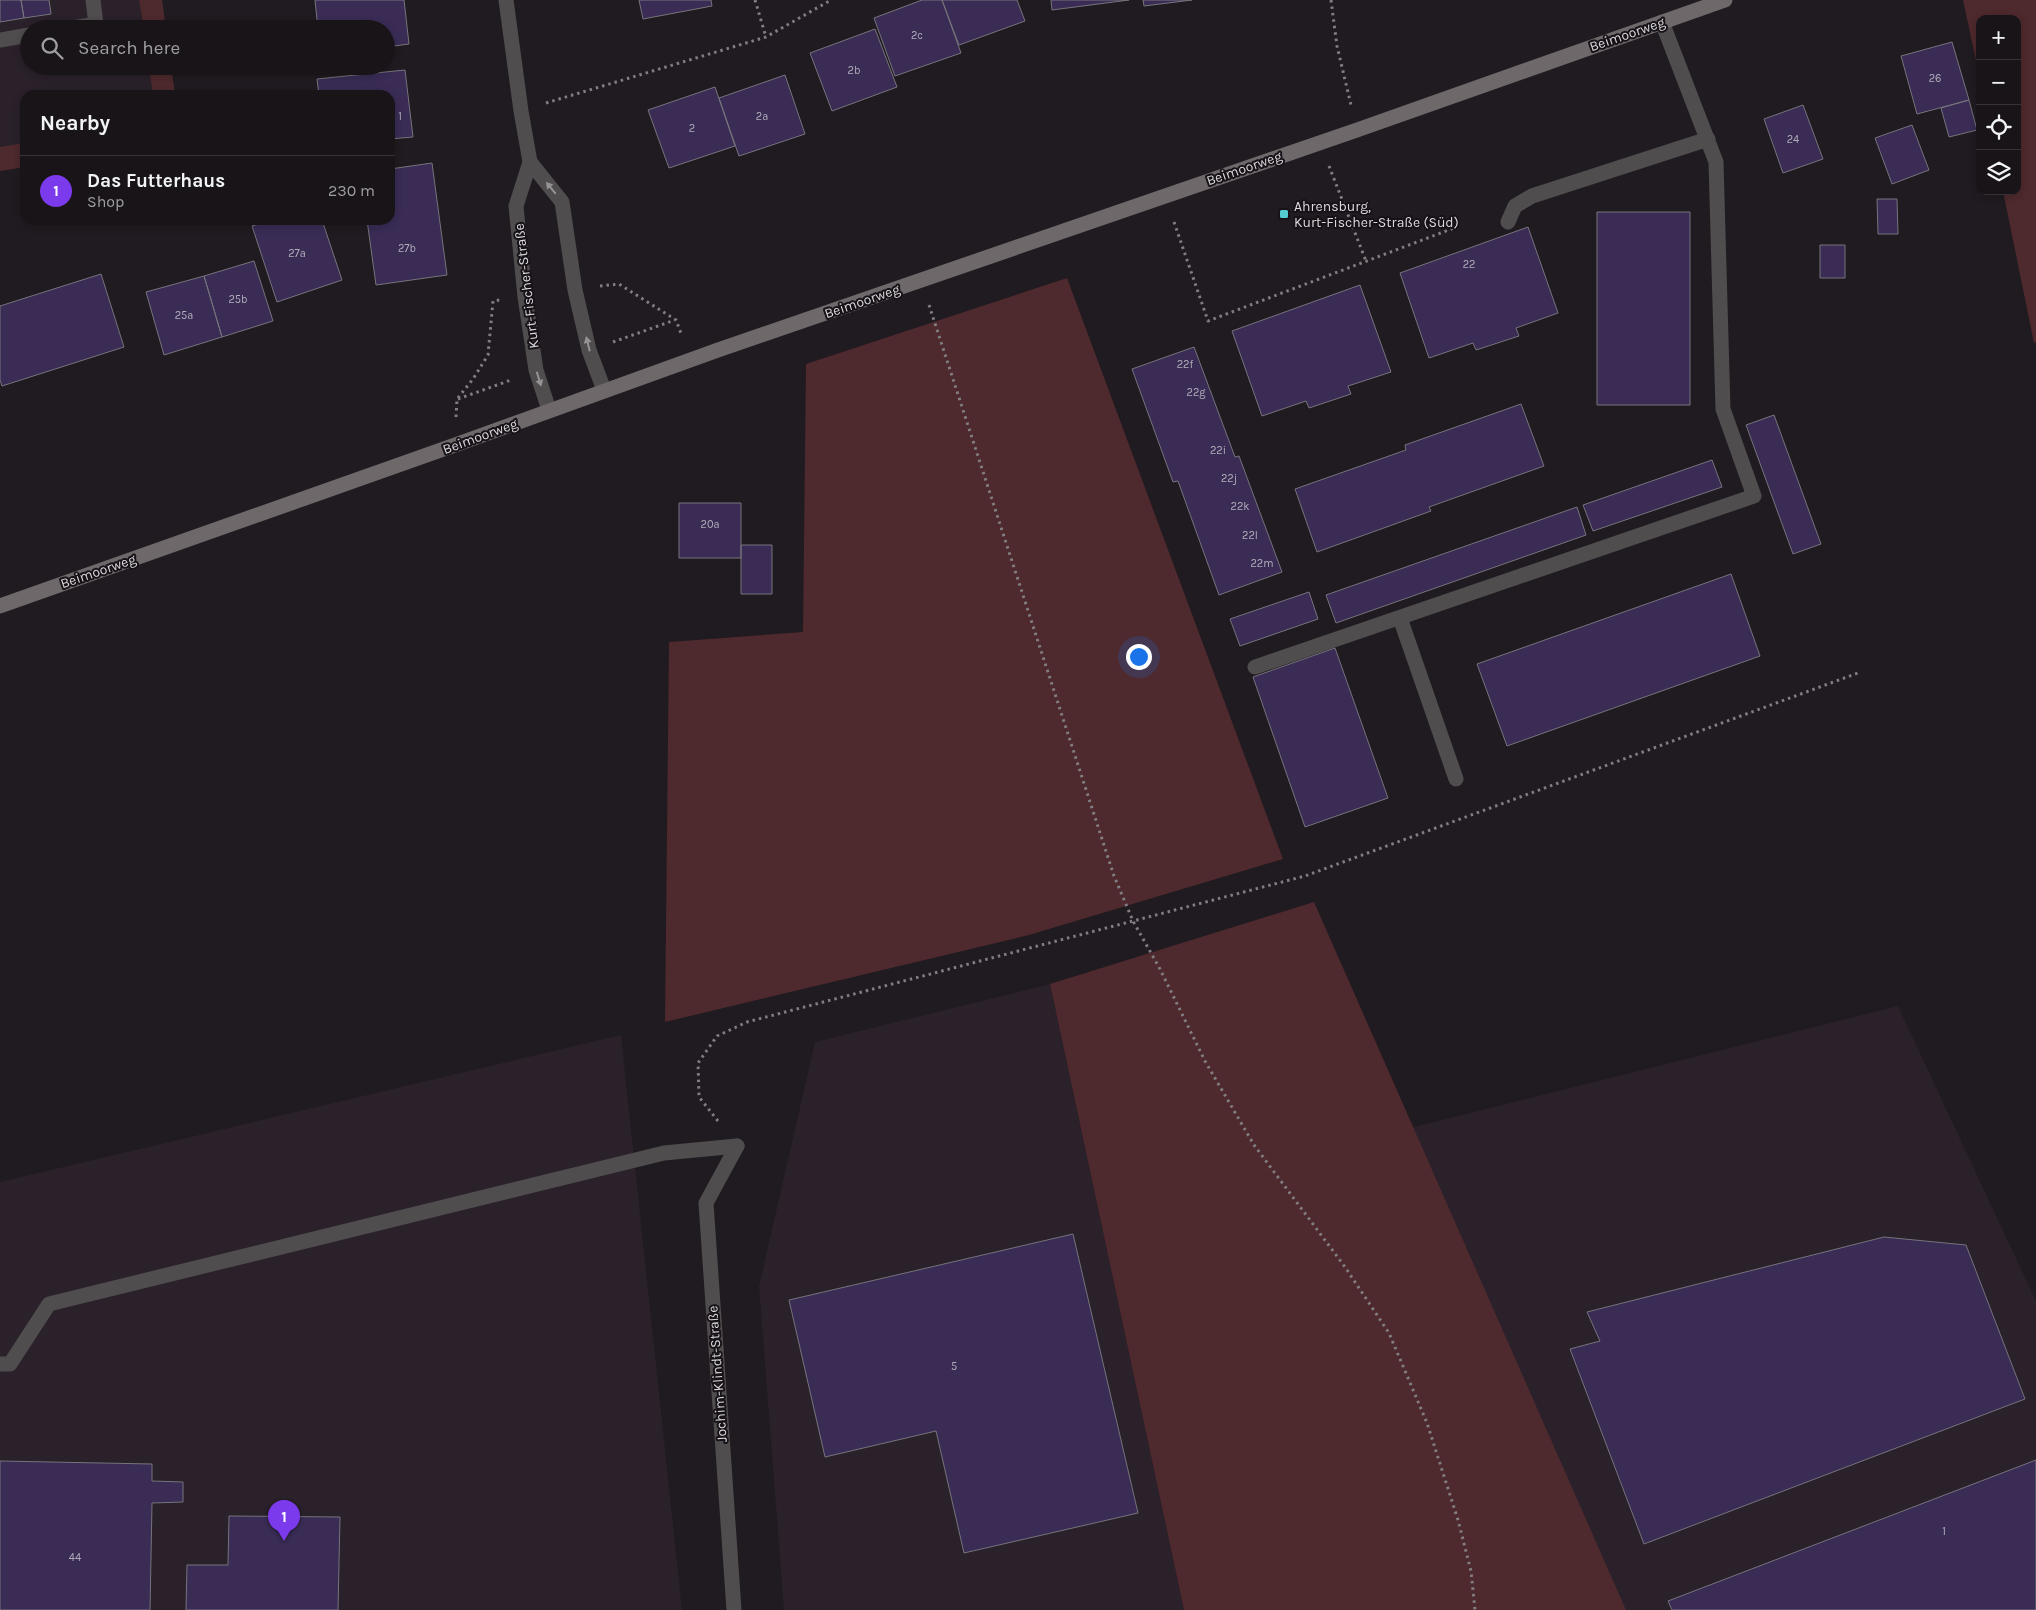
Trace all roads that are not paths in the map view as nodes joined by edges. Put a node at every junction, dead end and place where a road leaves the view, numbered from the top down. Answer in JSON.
{"nodes":[{"id":1,"x":93,"y":0,"type":"edge"},
{"id":2,"x":506,"y":0,"type":"edge"},
{"id":3,"x":1725,"y":0,"type":"edge"},
{"id":4,"x":96,"y":20,"type":"edge"},
{"id":5,"x":1662,"y":22,"type":"junction"},
{"id":6,"x":20,"y":37,"type":"edge"},
{"id":7,"x":0,"y":40,"type":"edge"},
{"id":8,"x":1708,"y":139,"type":"junction"},
{"id":9,"x":530,"y":162,"type":"junction"},
{"id":10,"x":1508,"y":222,"type":"dead end"},
{"id":11,"x":604,"y":390,"type":"junction"},
{"id":12,"x":549,"y":410,"type":"junction"},
{"id":13,"x":0,"y":606,"type":"edge"},
{"id":14,"x":1400,"y":618,"type":"junction"},
{"id":15,"x":1256,"y":667,"type":"dead end"},
{"id":16,"x":1456,"y":779,"type":"dead end"},
{"id":17,"x":0,"y":1364,"type":"edge"},
{"id":18,"x":734,"y":1610,"type":"edge"}],
"edges":[{"from":1,"to":4,"type":"street"},
{"from":2,"to":9,"type":"street","name":"Kurt-Fischer-Straße"},
{"from":3,"to":5,"type":"main road","name":"Beimoorweg"},
{"from":5,"to":8,"type":"street"},
{"from":5,"to":11,"type":"main road","name":"Beimoorweg"},
{"from":6,"to":7,"type":"street"},
{"from":8,"to":10,"type":"street"},
{"from":8,"to":14,"type":"street"},
{"from":11,"to":9,"type":"street","name":"Kurt-Fischer-Straße","one_way":true},
{"from":9,"to":12,"type":"street","name":"Kurt-Fischer-Straße","one_way":true},
{"from":11,"to":12,"type":"main road","name":"Beimoorweg"},
{"from":12,"to":13,"type":"main road","name":"Beimoorweg"},
{"from":14,"to":15,"type":"street"},
{"from":14,"to":16,"type":"street"},
{"from":17,"to":18,"type":"street","name":"Jochim-Klindt-Straße"}]}
